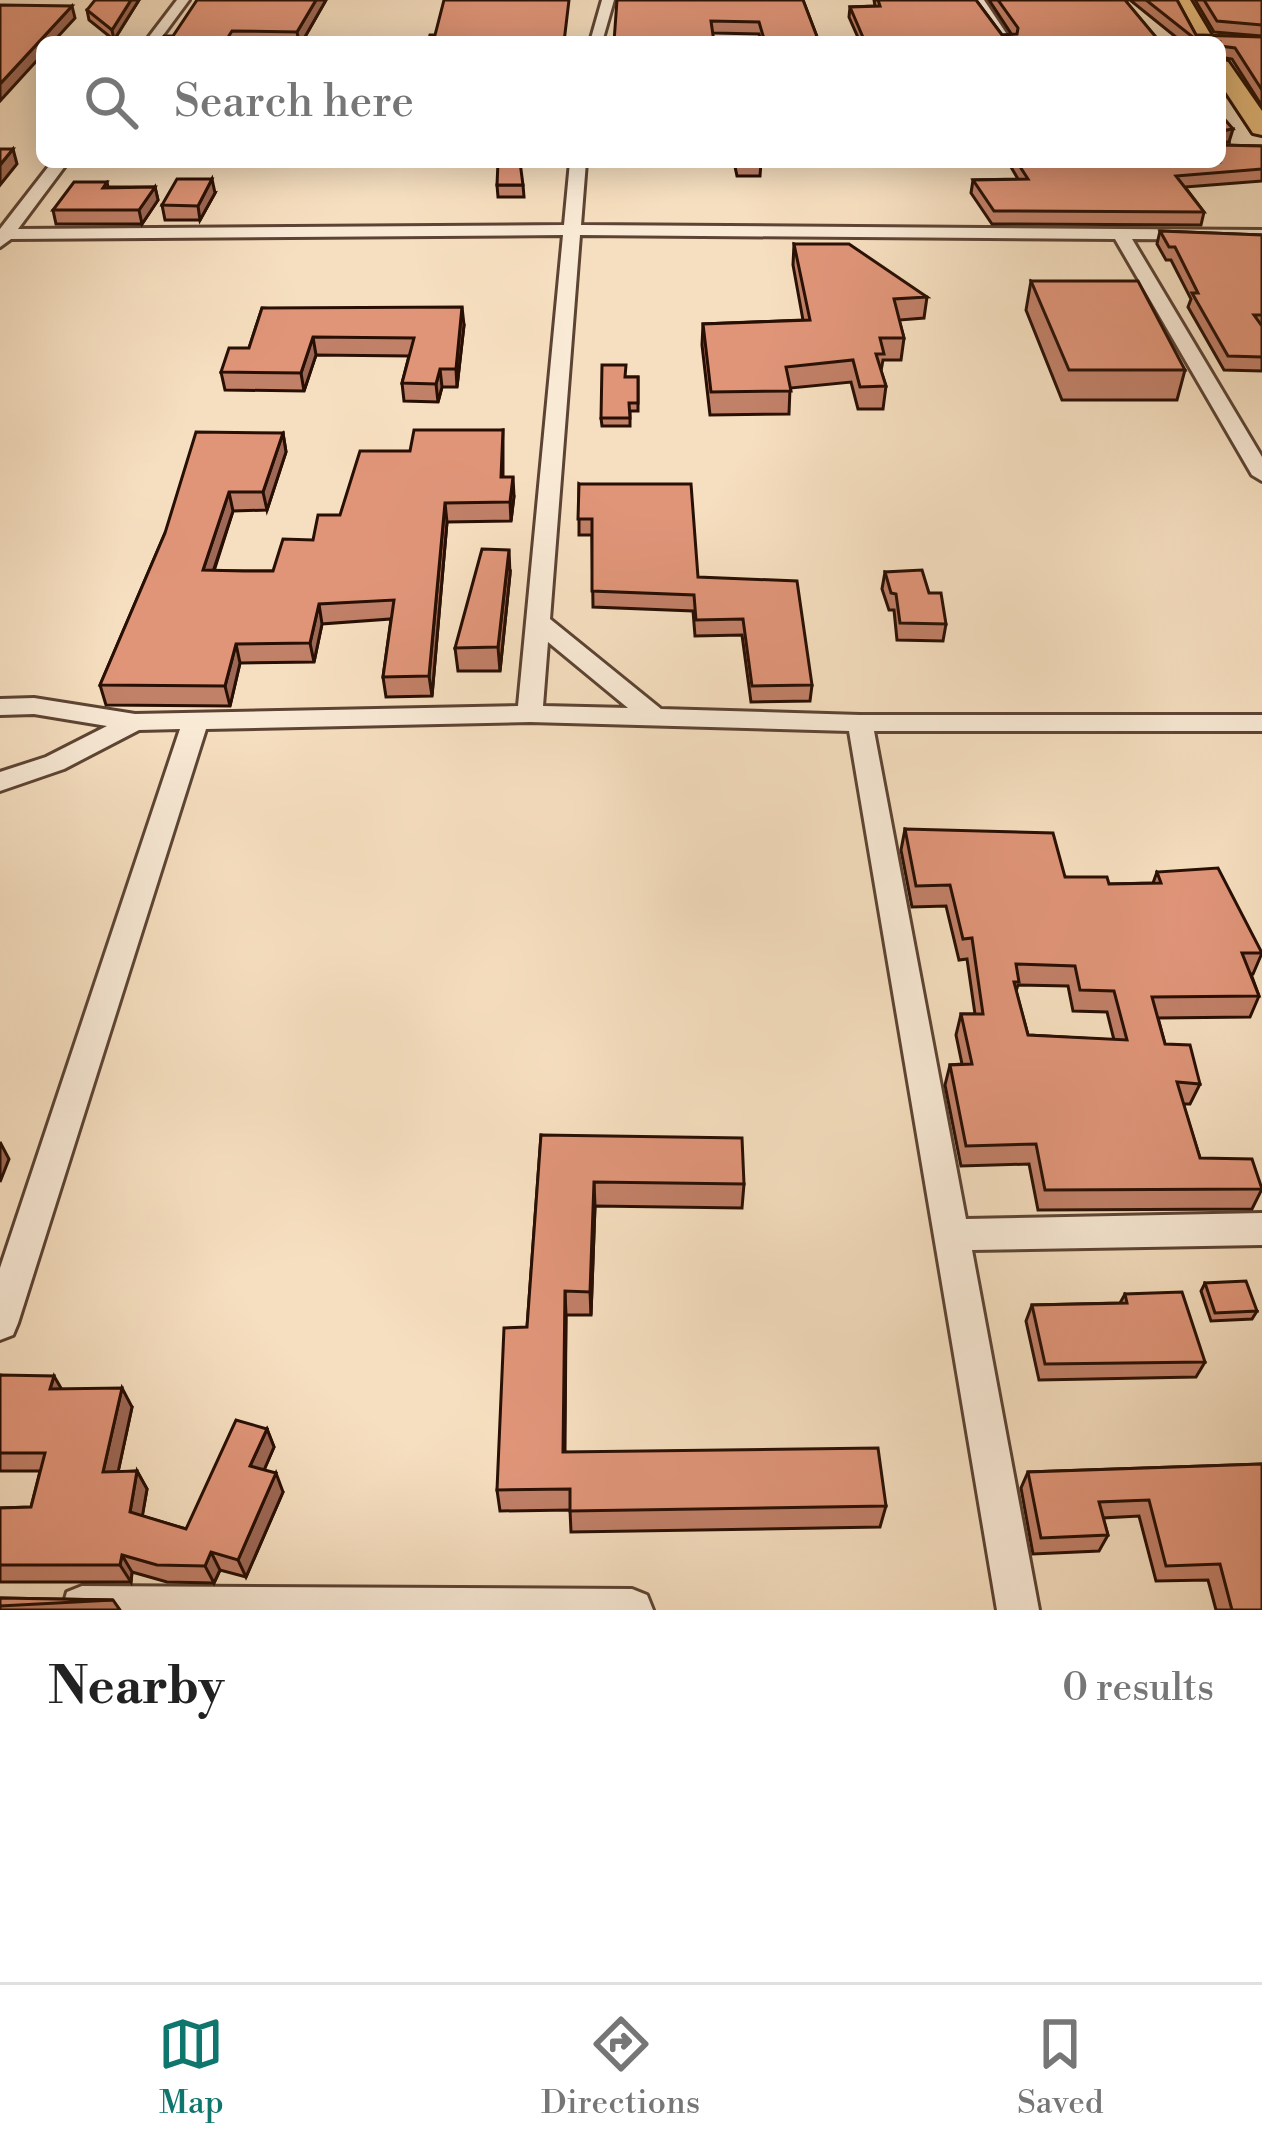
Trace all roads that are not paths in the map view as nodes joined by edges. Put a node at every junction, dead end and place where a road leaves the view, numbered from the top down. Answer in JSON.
{"nodes":[{"id":1,"x":183,"y":0,"type":"edge"},
{"id":2,"x":608,"y":0,"type":"edge"},
{"id":3,"x":978,"y":0,"type":"edge"},
{"id":4,"x":1180,"y":0,"type":"edge"},
{"id":5,"x":156,"y":36,"type":"edge"},
{"id":6,"x":598,"y":36,"type":"edge"},
{"id":7,"x":1002,"y":36,"type":"edge"},
{"id":8,"x":1206,"y":36,"type":"edge"},
{"id":9,"x":1226,"y":75,"type":"edge"},
{"id":10,"x":1257,"y":115,"type":"edge"},
{"id":11,"x":55,"y":168,"type":"edge"},
{"id":12,"x":577,"y":168,"type":"edge"},
{"id":13,"x":572,"y":230,"type":"junction"},
{"id":14,"x":1262,"y":235,"type":"edge"},
{"id":15,"x":1122,"y":236,"type":"junction"},
{"id":16,"x":2,"y":237,"type":"edge"},
{"id":17,"x":1262,"y":475,"type":"edge"},
{"id":18,"x":538,"y":622,"type":"junction"},
{"id":19,"x":0,"y":707,"type":"edge"},
{"id":20,"x":530,"y":714,"type":"junction"},
{"id":21,"x":656,"y":718,"type":"junction"},
{"id":22,"x":134,"y":722,"type":"junction"},
{"id":23,"x":195,"y":722,"type":"junction"},
{"id":24,"x":860,"y":723,"type":"junction"},
{"id":25,"x":1262,"y":723,"type":"edge"},
{"id":26,"x":0,"y":782,"type":"edge"},
{"id":27,"x":1262,"y":1229,"type":"edge"},
{"id":28,"x":950,"y":1235,"type":"junction"},
{"id":29,"x":0,"y":1323,"type":"edge"},
{"id":30,"x":47,"y":1607,"type":"edge"},
{"id":31,"x":632,"y":1610,"type":"edge"},
{"id":32,"x":1018,"y":1610,"type":"edge"}],
"edges":[{"from":1,"to":5,"type":"street"},
{"from":2,"to":6,"type":"street"},
{"from":3,"to":7,"type":"street"},
{"from":4,"to":8,"type":"main road"},
{"from":9,"to":10,"type":"main road"},
{"from":11,"to":16,"type":"street"},
{"from":12,"to":13,"type":"street"},
{"from":13,"to":15,"type":"street"},
{"from":13,"to":16,"type":"street"},
{"from":13,"to":18,"type":"street"},
{"from":14,"to":15,"type":"street"},
{"from":15,"to":17,"type":"street"},
{"from":18,"to":20,"type":"street"},
{"from":18,"to":21,"type":"street"},
{"from":19,"to":22,"type":"street"},
{"from":20,"to":21,"type":"street"},
{"from":20,"to":23,"type":"street"},
{"from":21,"to":24,"type":"street"},
{"from":22,"to":23,"type":"street"},
{"from":22,"to":26,"type":"street"},
{"from":23,"to":29,"type":"street"},
{"from":24,"to":25,"type":"street"},
{"from":24,"to":28,"type":"street"},
{"from":27,"to":28,"type":"street"},
{"from":28,"to":32,"type":"street"},
{"from":30,"to":31,"type":"street"}]}
